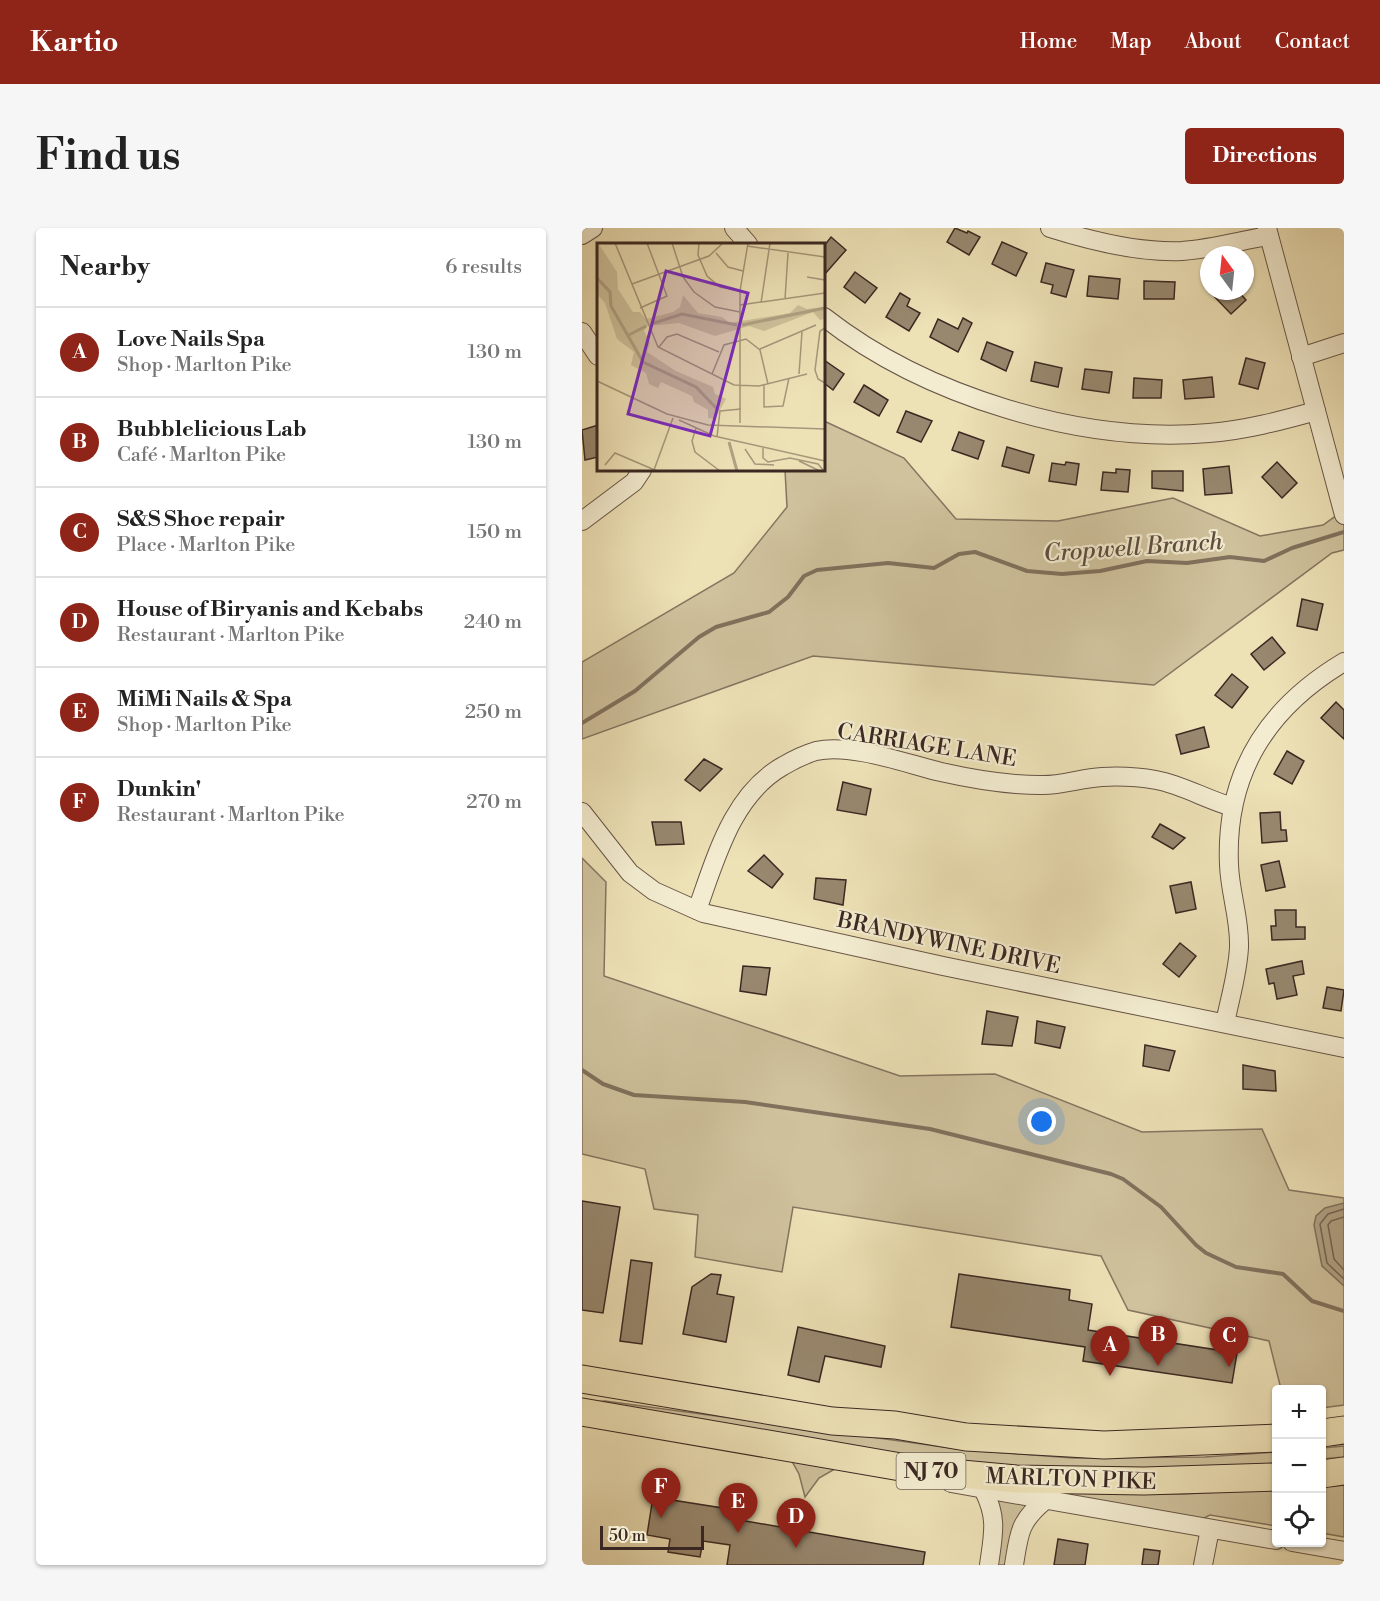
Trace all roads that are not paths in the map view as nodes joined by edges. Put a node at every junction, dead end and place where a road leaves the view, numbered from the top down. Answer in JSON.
{"nodes":[{"id":1,"x":593,"y":228,"type":"edge"},
{"id":2,"x":734,"y":228,"type":"edge"},
{"id":3,"x":1050,"y":228,"type":"edge"},
{"id":4,"x":1267,"y":232,"type":"edge"},
{"id":5,"x":582,"y":235,"type":"edge"},
{"id":6,"x":746,"y":243,"type":"edge"},
{"id":7,"x":825,"y":318,"type":"edge"},
{"id":8,"x":582,"y":332,"type":"edge"},
{"id":9,"x":1344,"y":343,"type":"edge"},
{"id":10,"x":597,"y":354,"type":"edge"},
{"id":11,"x":1301,"y":357,"type":"junction"},
{"id":12,"x":1316,"y":411,"type":"junction"},
{"id":13,"x":641,"y":471,"type":"edge"},
{"id":14,"x":1344,"y":515,"type":"edge"},
{"id":15,"x":582,"y":521,"type":"edge"},
{"id":16,"x":1344,"y":662,"type":"edge"},
{"id":17,"x":1233,"y":807,"type":"junction"},
{"id":18,"x":582,"y":812,"type":"edge"},
{"id":19,"x":697,"y":910,"type":"junction"},
{"id":20,"x":1225,"y":1023,"type":"junction"},
{"id":21,"x":1344,"y":1048,"type":"edge"},
{"id":22,"x":582,"y":1379,"type":"edge"},
{"id":23,"x":625,"y":1386,"type":"junction"},
{"id":24,"x":582,"y":1391,"type":"edge"},
{"id":25,"x":582,"y":1412,"type":"edge"},
{"id":26,"x":1344,"y":1430,"type":"edge"},
{"id":27,"x":1326,"y":1432,"type":"edge"},
{"id":28,"x":1272,"y":1438,"type":"edge"},
{"id":29,"x":874,"y":1463,"type":"junction"},
{"id":30,"x":1344,"y":1471,"type":"edge"},
{"id":31,"x":1326,"y":1473,"type":"edge"},
{"id":32,"x":1272,"y":1477,"type":"edge"},
{"id":33,"x":984,"y":1491,"type":"junction"},
{"id":34,"x":1044,"y":1501,"type":"junction"},
{"id":35,"x":1210,"y":1529,"type":"junction"},
{"id":36,"x":1272,"y":1539,"type":"edge"},
{"id":37,"x":1321,"y":1547,"type":"edge"},
{"id":38,"x":1344,"y":1551,"type":"edge"},
{"id":39,"x":988,"y":1565,"type":"edge"},
{"id":40,"x":1014,"y":1565,"type":"edge"},
{"id":41,"x":1203,"y":1565,"type":"edge"}],
"edges":[{"from":1,"to":5,"type":"street"},
{"from":2,"to":6,"type":"street"},
{"from":3,"to":4,"type":"street"},
{"from":4,"to":11,"type":"street"},
{"from":7,"to":12,"type":"street"},
{"from":8,"to":10,"type":"street"},
{"from":9,"to":11,"type":"street"},
{"from":11,"to":12,"type":"street"},
{"from":12,"to":14,"type":"street"},
{"from":13,"to":15,"type":"street"},
{"from":16,"to":17,"type":"street"},
{"from":17,"to":19,"type":"street","name":"CARRIAGE LANE"},
{"from":17,"to":20,"type":"street"},
{"from":18,"to":19,"type":"street","name":"BRANDYWINE DRIVE"},
{"from":19,"to":20,"type":"street","name":"BRANDYWINE DRIVE"},
{"from":20,"to":21,"type":"street","name":"BRANDYWINE DRIVE"},
{"from":22,"to":23,"type":"highway","name":"MARLTON PIKE","number":"NJ 70"},
{"from":23,"to":24,"type":"highway"},
{"from":23,"to":28,"type":"highway","name":"MARLTON PIKE","number":"NJ 70"},
{"from":25,"to":29,"type":"highway","name":"MARLTON PIKE","number":"NJ 70"},
{"from":26,"to":27,"type":"highway"},
{"from":29,"to":32,"type":"highway","name":"MARLTON PIKE","number":"NJ 70"},
{"from":29,"to":33,"type":"street"},
{"from":30,"to":31,"type":"highway"},
{"from":33,"to":34,"type":"street"},
{"from":33,"to":39,"type":"street"},
{"from":34,"to":35,"type":"street"},
{"from":34,"to":40,"type":"street"},
{"from":35,"to":36,"type":"street"},
{"from":35,"to":41,"type":"street"},
{"from":37,"to":38,"type":"street"}]}
